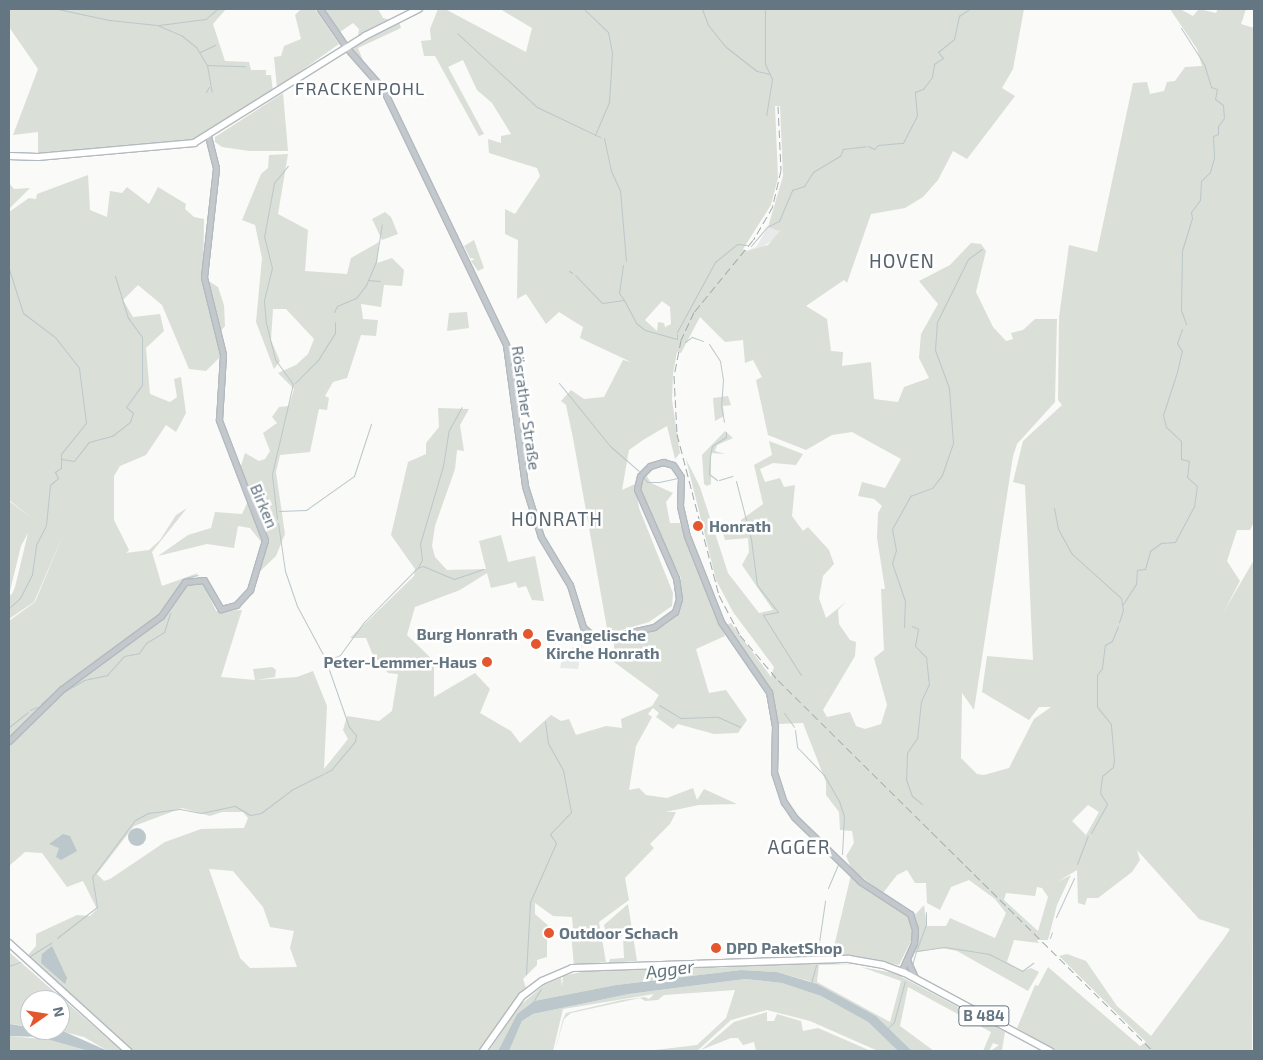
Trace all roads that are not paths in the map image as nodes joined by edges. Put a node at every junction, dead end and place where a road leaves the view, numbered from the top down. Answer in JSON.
{"nodes":[{"id":1,"x":320,"y":9,"type":"edge"},
{"id":2,"x":419,"y":9,"type":"edge"},
{"id":3,"x":346,"y":48,"type":"junction"},
{"id":4,"x":208,"y":136,"type":"junction"},
{"id":5,"x":9,"y":156,"type":"edge"},
{"id":6,"x":9,"y":741,"type":"edge"},
{"id":7,"x":9,"y":943,"type":"edge"},
{"id":8,"x":907,"y":960,"type":"junction"},
{"id":9,"x":901,"y":972,"type":"junction"},
{"id":10,"x":919,"y":980,"type":"junction"},
{"id":11,"x":128,"y":1051,"type":"edge"},
{"id":12,"x":483,"y":1051,"type":"edge"},
{"id":13,"x":1050,"y":1051,"type":"edge"}],
"edges":[{"from":1,"to":3,"type":"street","name":"Rösrather Straße"},
{"from":2,"to":3,"type":"main road"},
{"from":3,"to":4,"type":"main road"},
{"from":3,"to":8,"type":"street","name":"Rösrather Straße"},
{"from":4,"to":5,"type":"main road"},
{"from":4,"to":6,"type":"street","name":"Birken"},
{"from":7,"to":11,"type":"main road"},
{"from":8,"to":9,"type":"street"},
{"from":8,"to":10,"type":"street"},
{"from":9,"to":10,"type":"main road","number":"B 484"},
{"from":9,"to":12,"type":"main road","number":"B 484"},
{"from":10,"to":13,"type":"main road","number":"B 484"}]}
